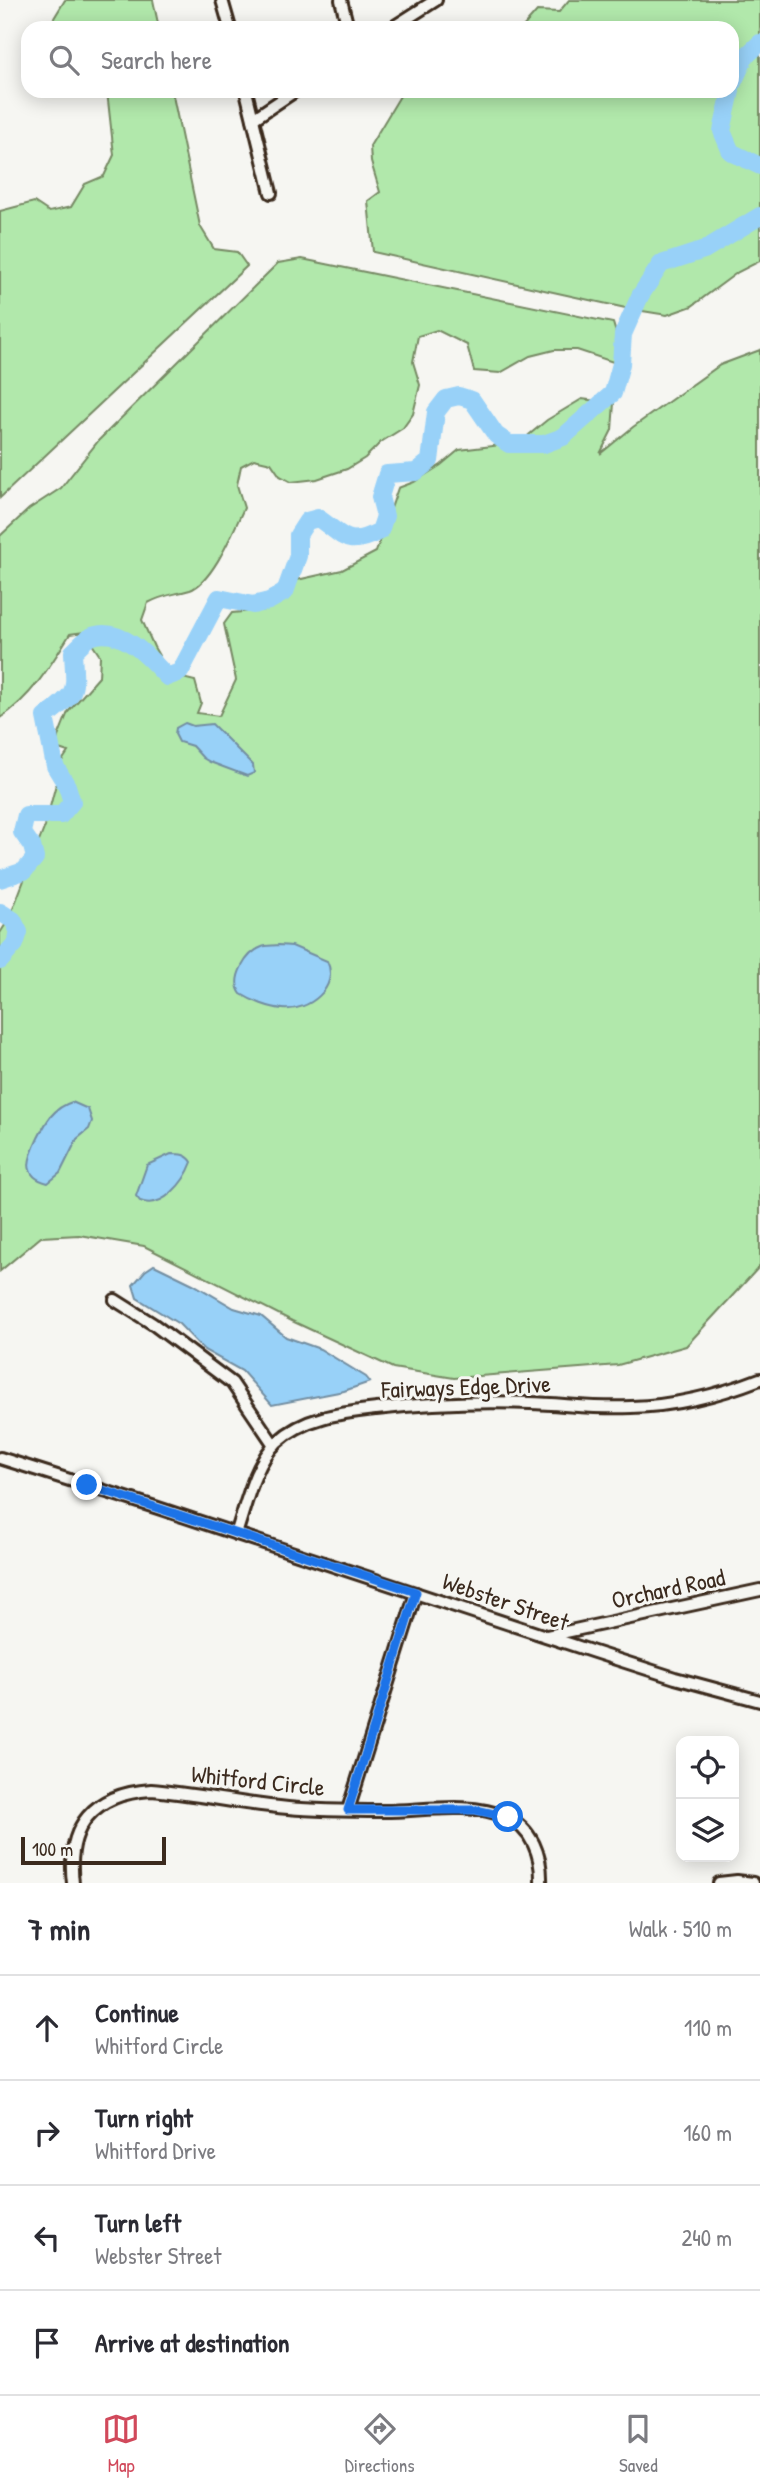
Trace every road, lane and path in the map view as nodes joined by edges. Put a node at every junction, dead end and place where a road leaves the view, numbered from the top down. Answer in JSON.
{"nodes":[{"id":1,"x":222,"y":0,"type":"edge"},
{"id":2,"x":341,"y":0,"type":"edge"},
{"id":3,"x":436,"y":0,"type":"edge"},
{"id":4,"x":227,"y":21,"type":"edge"},
{"id":5,"x":346,"y":21,"type":"edge"},
{"id":6,"x":403,"y":21,"type":"edge"},
{"id":7,"x":248,"y":98,"type":"edge"},
{"id":8,"x":284,"y":98,"type":"edge"},
{"id":9,"x":253,"y":119,"type":"junction"},
{"id":10,"x":271,"y":193,"type":"dead end"},
{"id":11,"x":115,"y":1300,"type":"dead end"},
{"id":12,"x":760,"y":1379,"type":"edge"},
{"id":13,"x":274,"y":1445,"type":"junction"},
{"id":14,"x":0,"y":1458,"type":"edge"},
{"id":15,"x":236,"y":1534,"type":"junction"},
{"id":16,"x":760,"y":1590,"type":"edge"},
{"id":17,"x":416,"y":1592,"type":"junction"},
{"id":18,"x":545,"y":1636,"type":"junction"},
{"id":19,"x":760,"y":1701,"type":"edge"},
{"id":20,"x":348,"y":1810,"type":"junction"},
{"id":21,"x":73,"y":1883,"type":"edge"},
{"id":22,"x":541,"y":1883,"type":"edge"},
{"id":23,"x":719,"y":1883,"type":"edge"},
{"id":24,"x":753,"y":1883,"type":"edge"}],
"edges":[{"from":1,"to":4,"type":"street"},
{"from":2,"to":5,"type":"street"},
{"from":3,"to":6,"type":"street"},
{"from":7,"to":9,"type":"street"},
{"from":8,"to":9,"type":"street"},
{"from":9,"to":10,"type":"street"},
{"from":11,"to":13,"type":"street"},
{"from":12,"to":13,"type":"street","name":"Fairways Edge Drive"},
{"from":13,"to":15,"type":"street","name":"Fairways Edge Drive"},
{"from":14,"to":15,"type":"street","name":"Webster Street"},
{"from":15,"to":17,"type":"street","name":"Webster Street"},
{"from":16,"to":18,"type":"street","name":"Orchard Road"},
{"from":17,"to":18,"type":"street","name":"Webster Street"},
{"from":17,"to":20,"type":"street"},
{"from":18,"to":19,"type":"street","name":"Webster Street"},
{"from":20,"to":21,"type":"street","name":"Whitford Circle"},
{"from":20,"to":22,"type":"street","name":"Whitford Circle"},
{"from":23,"to":24,"type":"street"}]}
